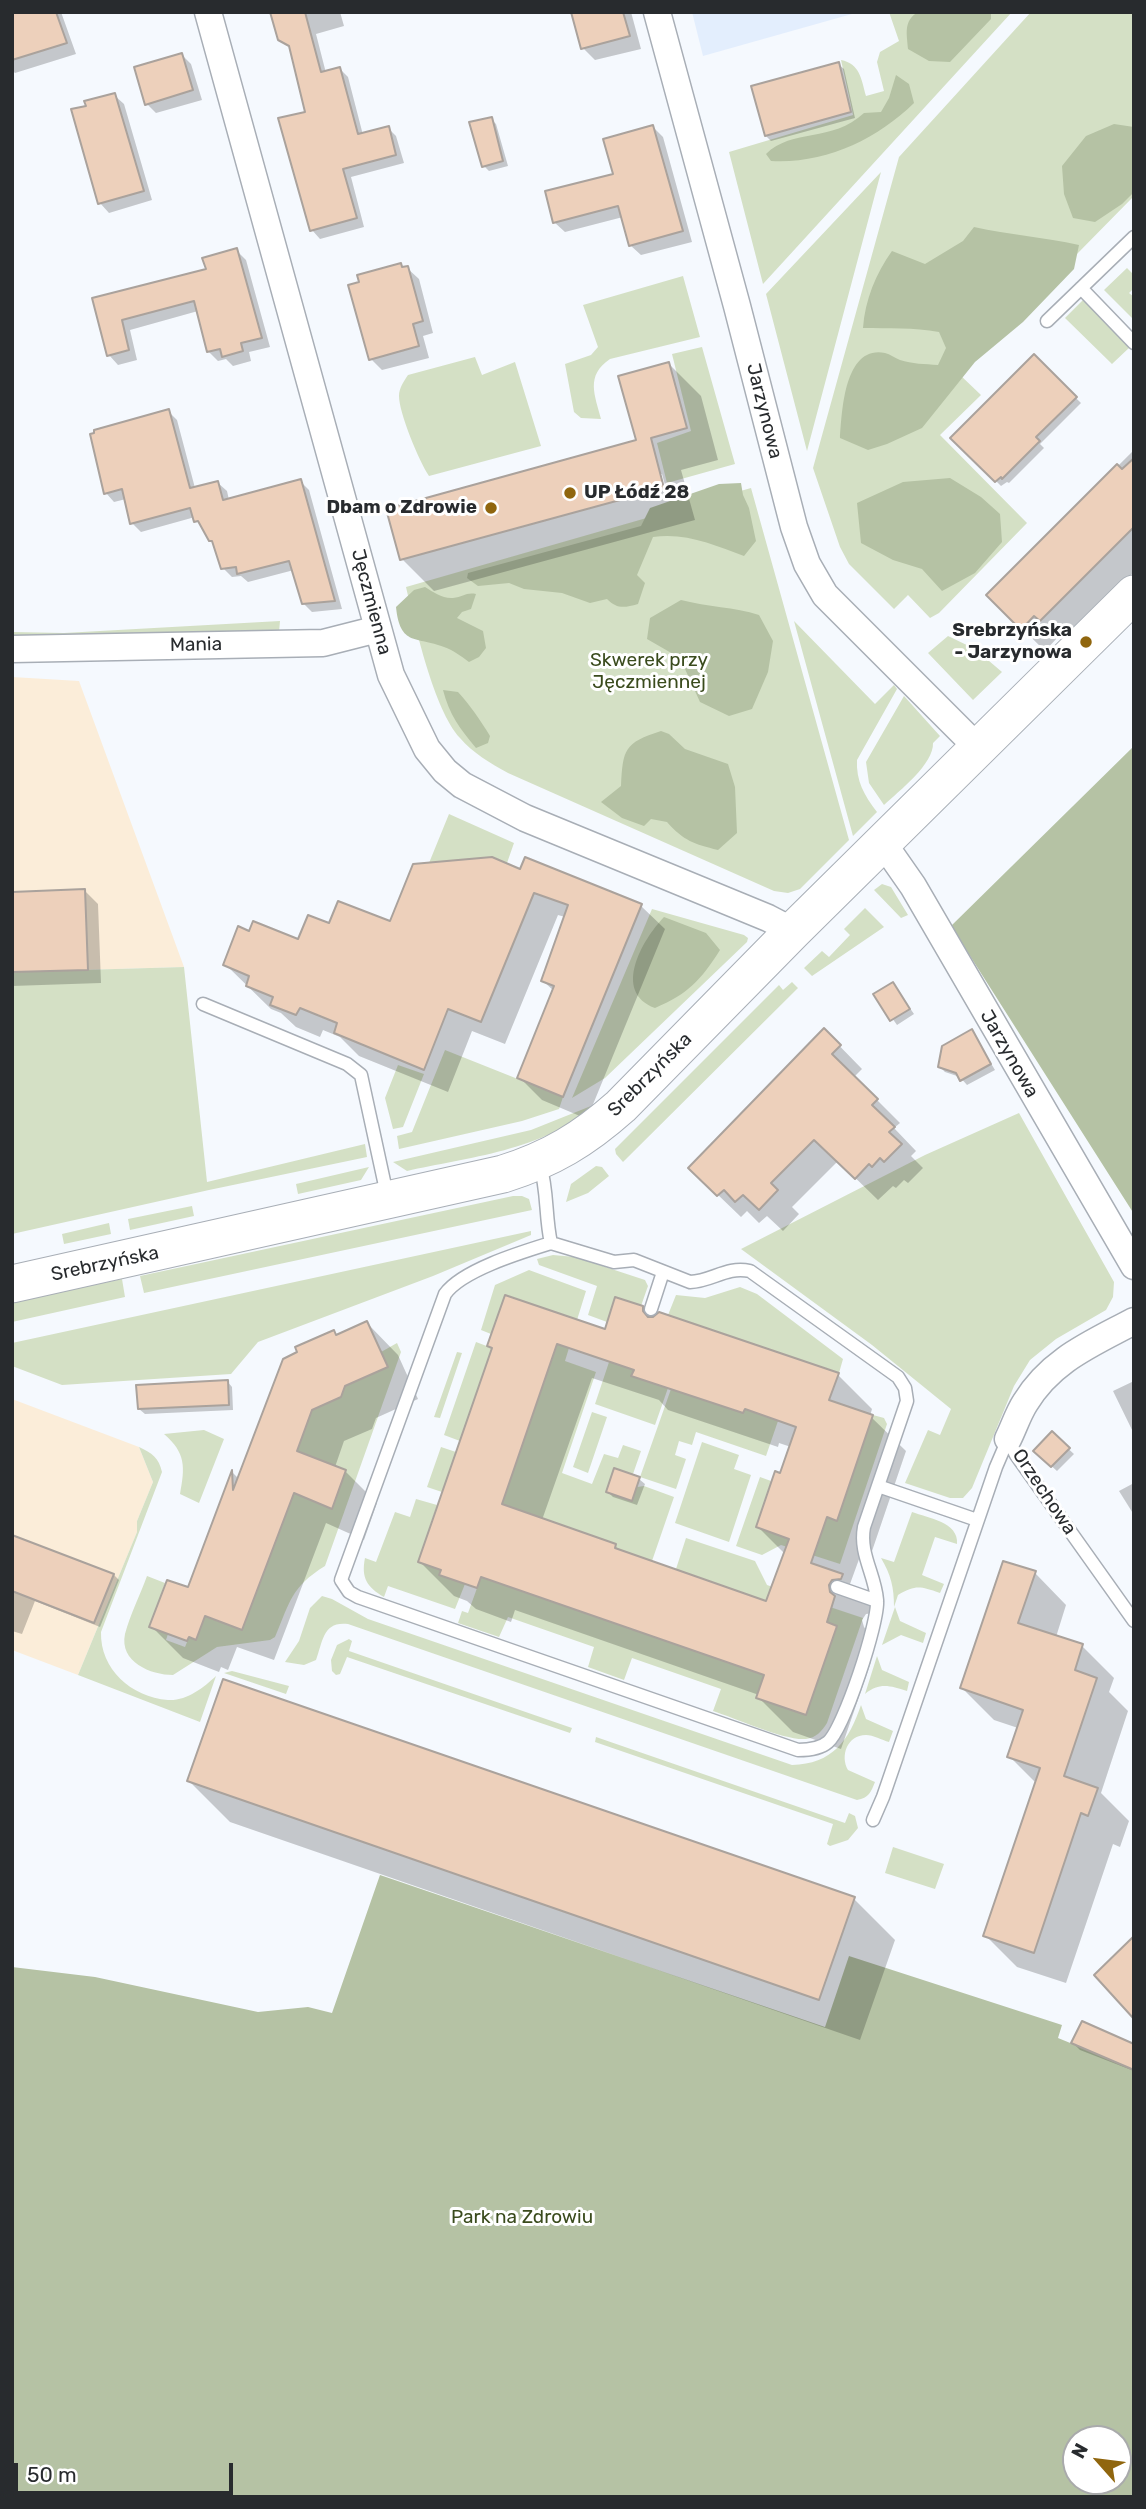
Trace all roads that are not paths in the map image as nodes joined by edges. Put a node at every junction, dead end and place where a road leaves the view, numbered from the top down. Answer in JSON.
{"nodes":[{"id":1,"x":208,"y":12,"type":"edge"},
{"id":2,"x":657,"y":12,"type":"edge"},
{"id":3,"x":1134,"y":237,"type":"edge"},
{"id":4,"x":1081,"y":288,"type":"junction"},
{"id":5,"x":1047,"y":321,"type":"dead end"},
{"id":6,"x":1134,"y":343,"type":"edge"},
{"id":7,"x":1134,"y":594,"type":"edge"},
{"id":8,"x":378,"y":629,"type":"junction"},
{"id":9,"x":12,"y":649,"type":"edge"},
{"id":10,"x":979,"y":749,"type":"junction"},
{"id":11,"x":883,"y":843,"type":"junction"},
{"id":12,"x":793,"y":931,"type":"junction"},
{"id":13,"x":203,"y":1004,"type":"dead end"},
{"id":14,"x":538,"y":1162,"type":"junction"},
{"id":15,"x":387,"y":1199,"type":"junction"},
{"id":16,"x":551,"y":1242,"type":"junction"},
{"id":17,"x":1134,"y":1266,"type":"edge"},
{"id":18,"x":663,"y":1272,"type":"junction"},
{"id":19,"x":12,"y":1284,"type":"edge"},
{"id":20,"x":651,"y":1309,"type":"dead end"},
{"id":21,"x":1134,"y":1321,"type":"edge"},
{"id":22,"x":1008,"y":1439,"type":"junction"},
{"id":23,"x":878,"y":1486,"type":"junction"},
{"id":24,"x":977,"y":1520,"type":"junction"},
{"id":25,"x":837,"y":1587,"type":"dead end"},
{"id":26,"x":877,"y":1601,"type":"junction"},
{"id":27,"x":1134,"y":1621,"type":"edge"},
{"id":28,"x":873,"y":1821,"type":"dead end"}],
"edges":[{"from":1,"to":8,"type":"street","name":"Jęczmienna"},
{"from":2,"to":10,"type":"street","name":"Jarzynowa"},
{"from":3,"to":4,"type":"lane"},
{"from":4,"to":5,"type":"lane"},
{"from":4,"to":6,"type":"lane"},
{"from":7,"to":10,"type":"street","name":"Srebrzyńska"},
{"from":8,"to":9,"type":"street","name":"Mania"},
{"from":8,"to":12,"type":"street","name":"Jęczmienna"},
{"from":10,"to":11,"type":"street","name":"Srebrzyńska"},
{"from":11,"to":12,"type":"street","name":"Srebrzyńska"},
{"from":11,"to":17,"type":"street","name":"Jarzynowa"},
{"from":12,"to":14,"type":"street","name":"Srebrzyńska"},
{"from":13,"to":15,"type":"lane"},
{"from":14,"to":15,"type":"street","name":"Srebrzyńska"},
{"from":14,"to":16,"type":"lane"},
{"from":15,"to":19,"type":"street","name":"Srebrzyńska"},
{"from":16,"to":18,"type":"lane"},
{"from":16,"to":26,"type":"lane"},
{"from":18,"to":20,"type":"lane"},
{"from":18,"to":23,"type":"lane"},
{"from":21,"to":22,"type":"street","name":"Orzechowa"},
{"from":22,"to":24,"type":"lane"},
{"from":22,"to":27,"type":"lane","name":"Orzechowa"},
{"from":23,"to":24,"type":"lane"},
{"from":23,"to":26,"type":"lane"},
{"from":24,"to":28,"type":"lane"},
{"from":25,"to":26,"type":"lane"}]}
